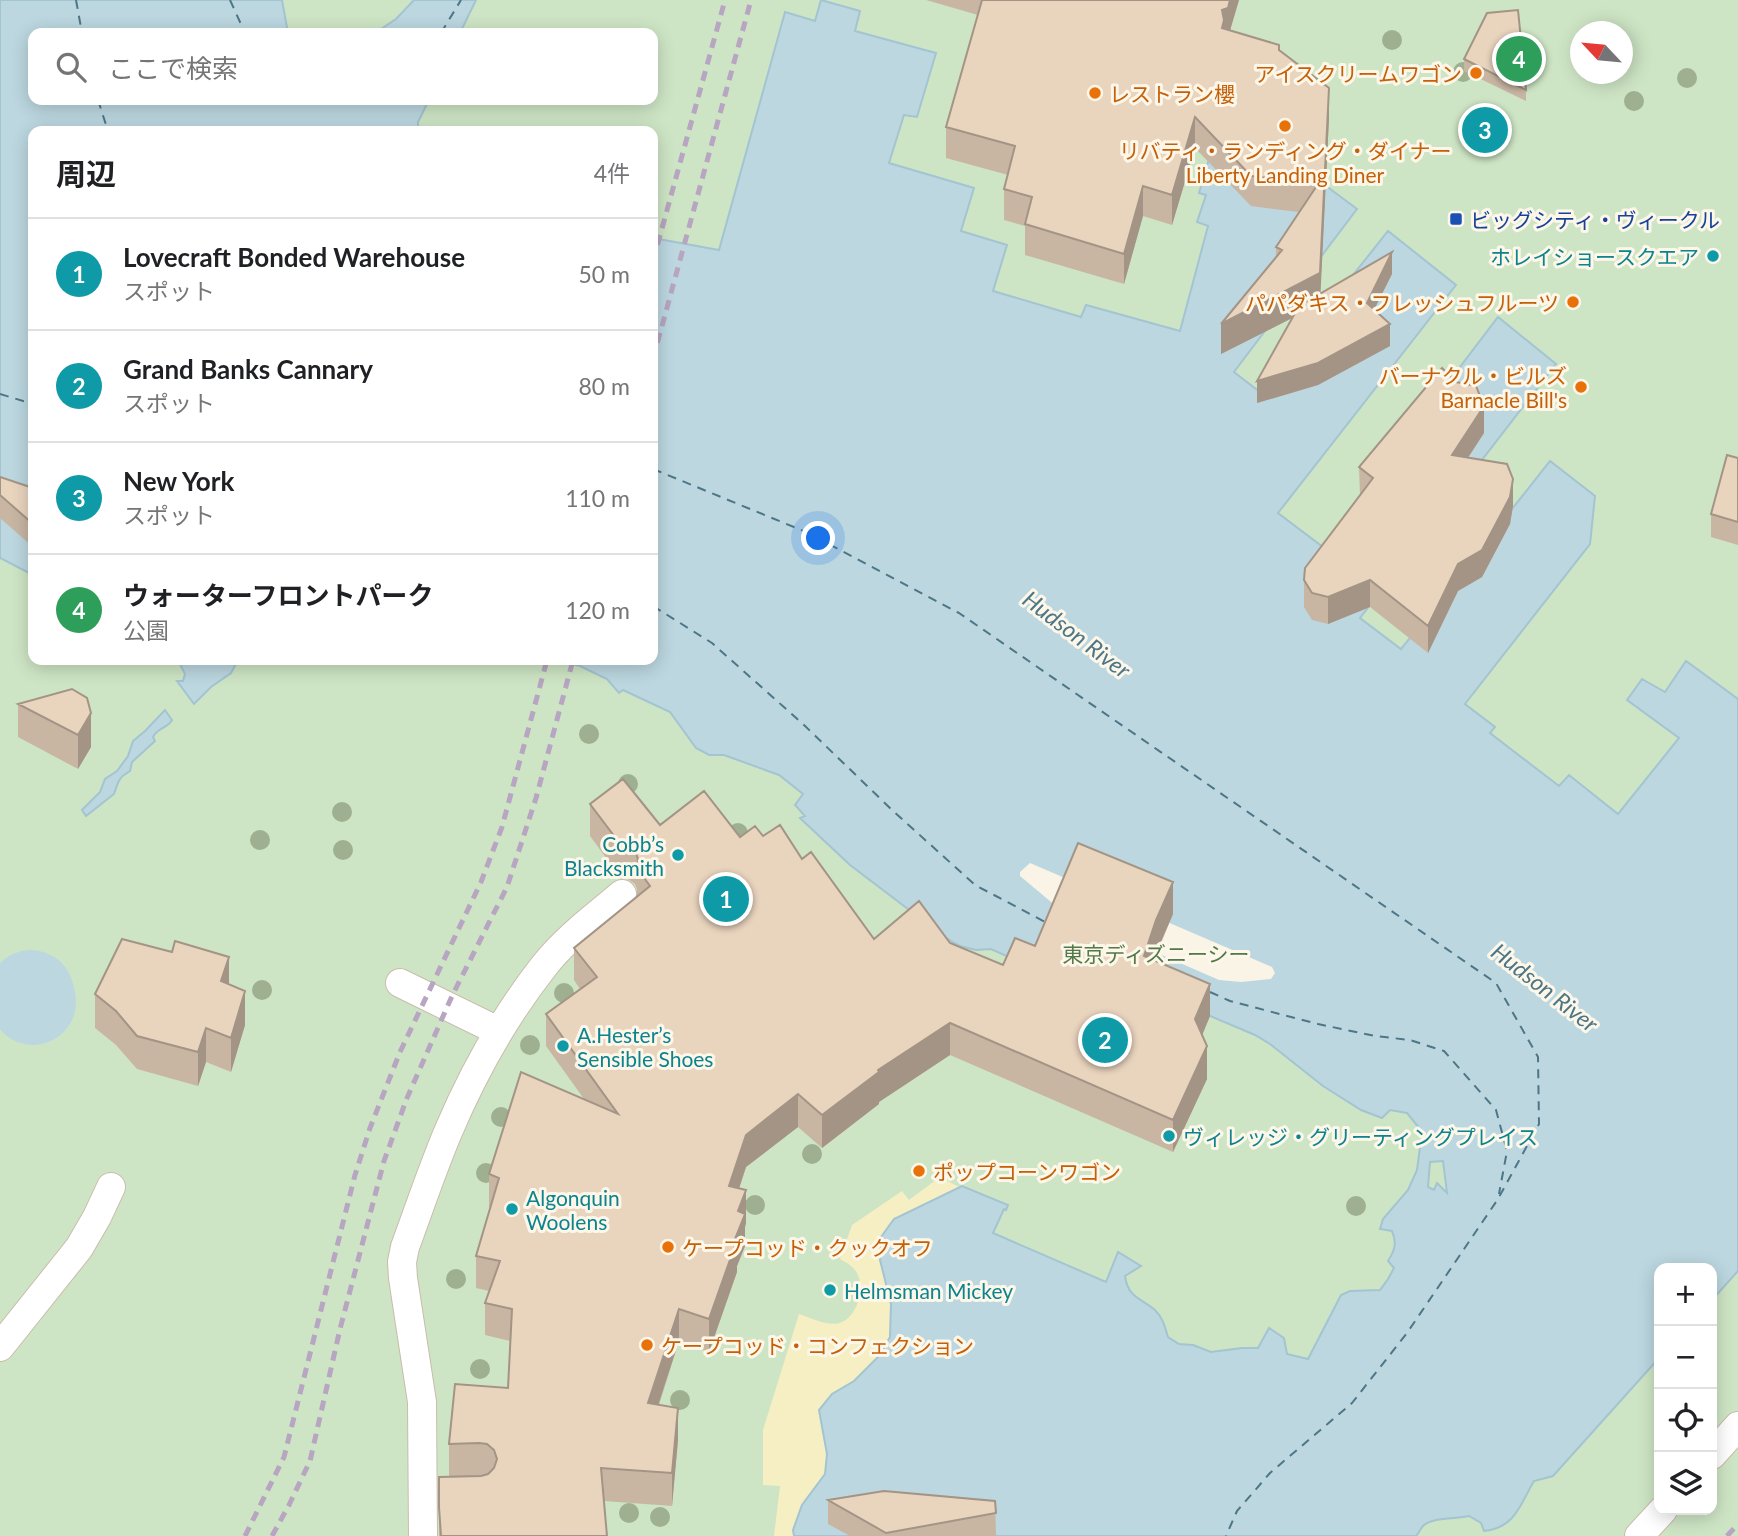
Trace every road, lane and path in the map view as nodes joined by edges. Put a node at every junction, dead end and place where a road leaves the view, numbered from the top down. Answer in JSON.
{"nodes":[{"id":1,"x":622,"y":894,"type":"dead end"},
{"id":2,"x":400,"y":983,"type":"dead end"},
{"id":3,"x":498,"y":1031,"type":"junction"},
{"id":4,"x":111,"y":1187,"type":"dead end"},
{"id":5,"x":0,"y":1347,"type":"edge"},
{"id":6,"x":1738,"y":1426,"type":"edge"},
{"id":7,"x":1715,"y":1452,"type":"edge"},
{"id":8,"x":1658,"y":1515,"type":"edge"},
{"id":9,"x":423,"y":1536,"type":"edge"},
{"id":10,"x":1639,"y":1536,"type":"edge"}],
"edges":[{"from":1,"to":3,"type":"lane"},
{"from":2,"to":3,"type":"lane"},
{"from":3,"to":9,"type":"lane"},
{"from":4,"to":5,"type":"lane"},
{"from":6,"to":7,"type":"lane"},
{"from":8,"to":10,"type":"lane"}]}
